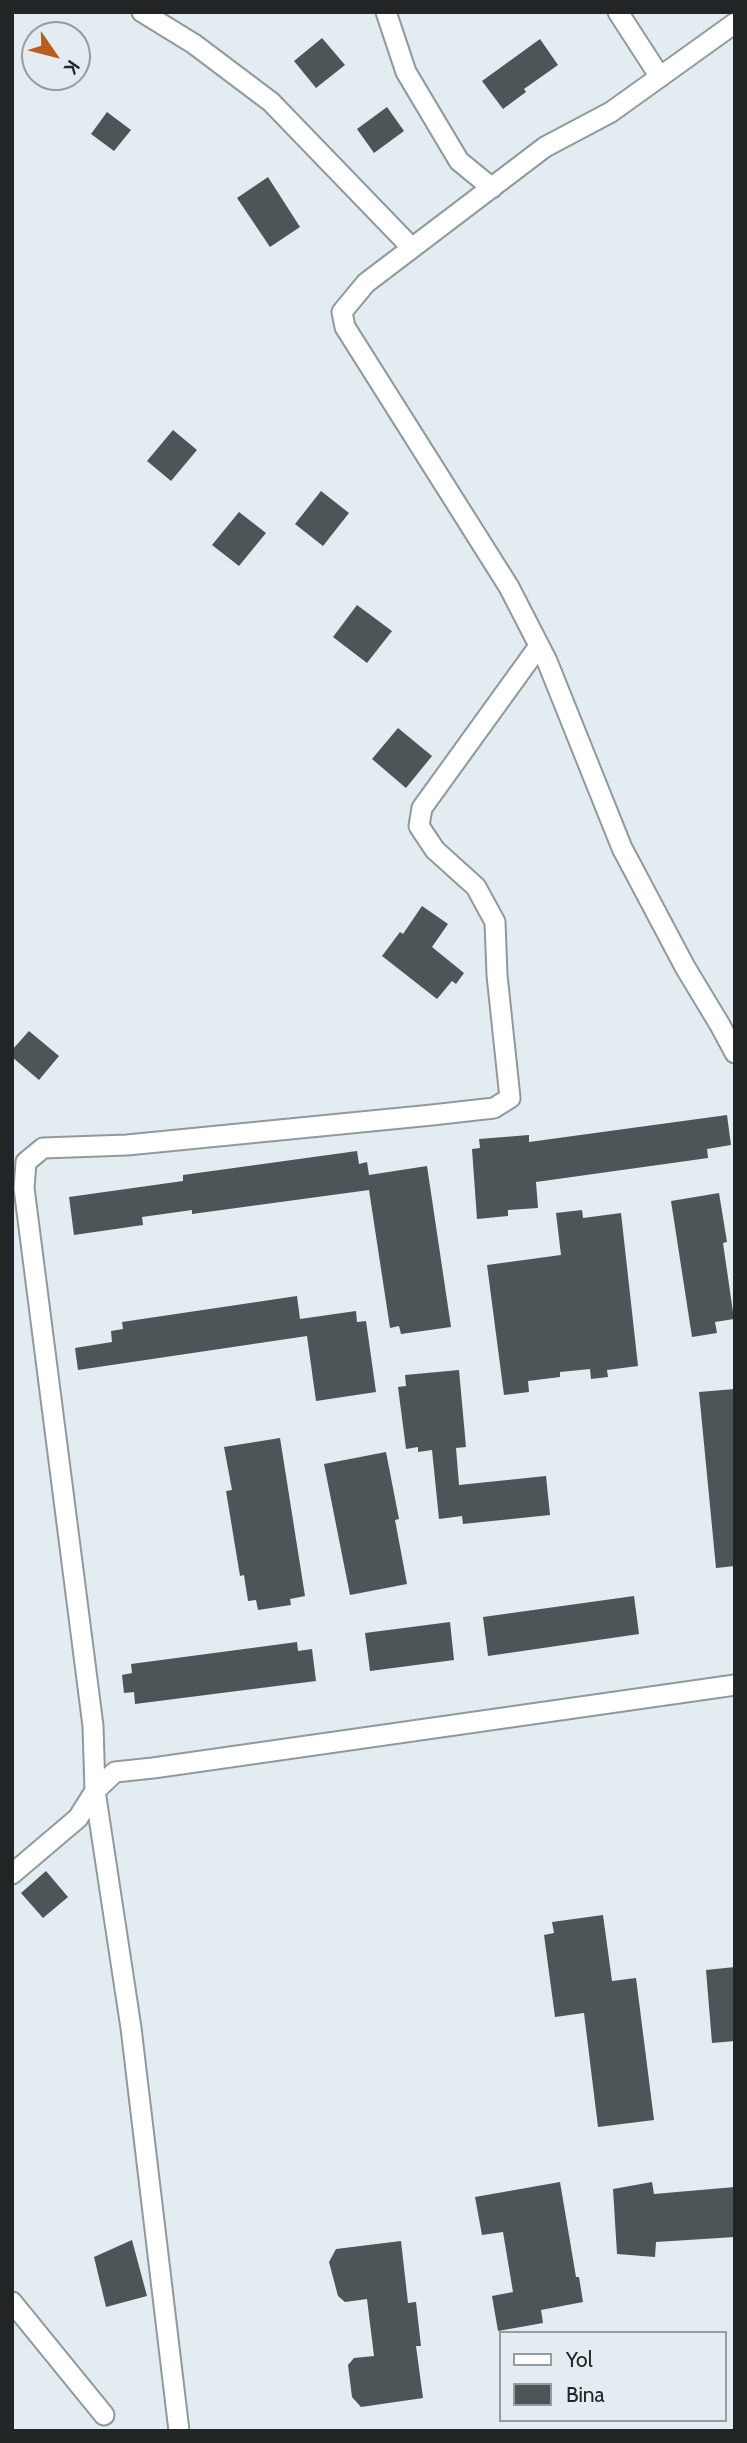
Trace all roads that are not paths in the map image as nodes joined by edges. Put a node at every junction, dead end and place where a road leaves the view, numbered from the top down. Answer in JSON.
{"nodes":[{"id":1,"x":142,"y":12,"type":"edge"},
{"id":2,"x":386,"y":12,"type":"edge"},
{"id":3,"x":618,"y":12,"type":"edge"},
{"id":4,"x":735,"y":23,"type":"edge"},
{"id":5,"x":660,"y":77,"type":"junction"},
{"id":6,"x":492,"y":188,"type":"junction"},
{"id":7,"x":412,"y":248,"type":"junction"},
{"id":8,"x":539,"y":646,"type":"junction"},
{"id":9,"x":735,"y":1053,"type":"edge"},
{"id":10,"x":735,"y":1685,"type":"edge"},
{"id":11,"x":95,"y":1791,"type":"junction"},
{"id":12,"x":12,"y":1874,"type":"edge"},
{"id":13,"x":12,"y":2302,"type":"edge"},
{"id":14,"x":104,"y":2415,"type":"dead end"},
{"id":15,"x":179,"y":2431,"type":"edge"}],
"edges":[{"from":1,"to":7,"type":"street"},
{"from":2,"to":6,"type":"street"},
{"from":3,"to":5,"type":"street"},
{"from":4,"to":5,"type":"street"},
{"from":5,"to":6,"type":"street"},
{"from":6,"to":7,"type":"street"},
{"from":7,"to":8,"type":"street"},
{"from":8,"to":9,"type":"street"},
{"from":8,"to":11,"type":"street"},
{"from":10,"to":11,"type":"street"},
{"from":11,"to":12,"type":"street"},
{"from":11,"to":15,"type":"street"},
{"from":13,"to":14,"type":"street"}]}
